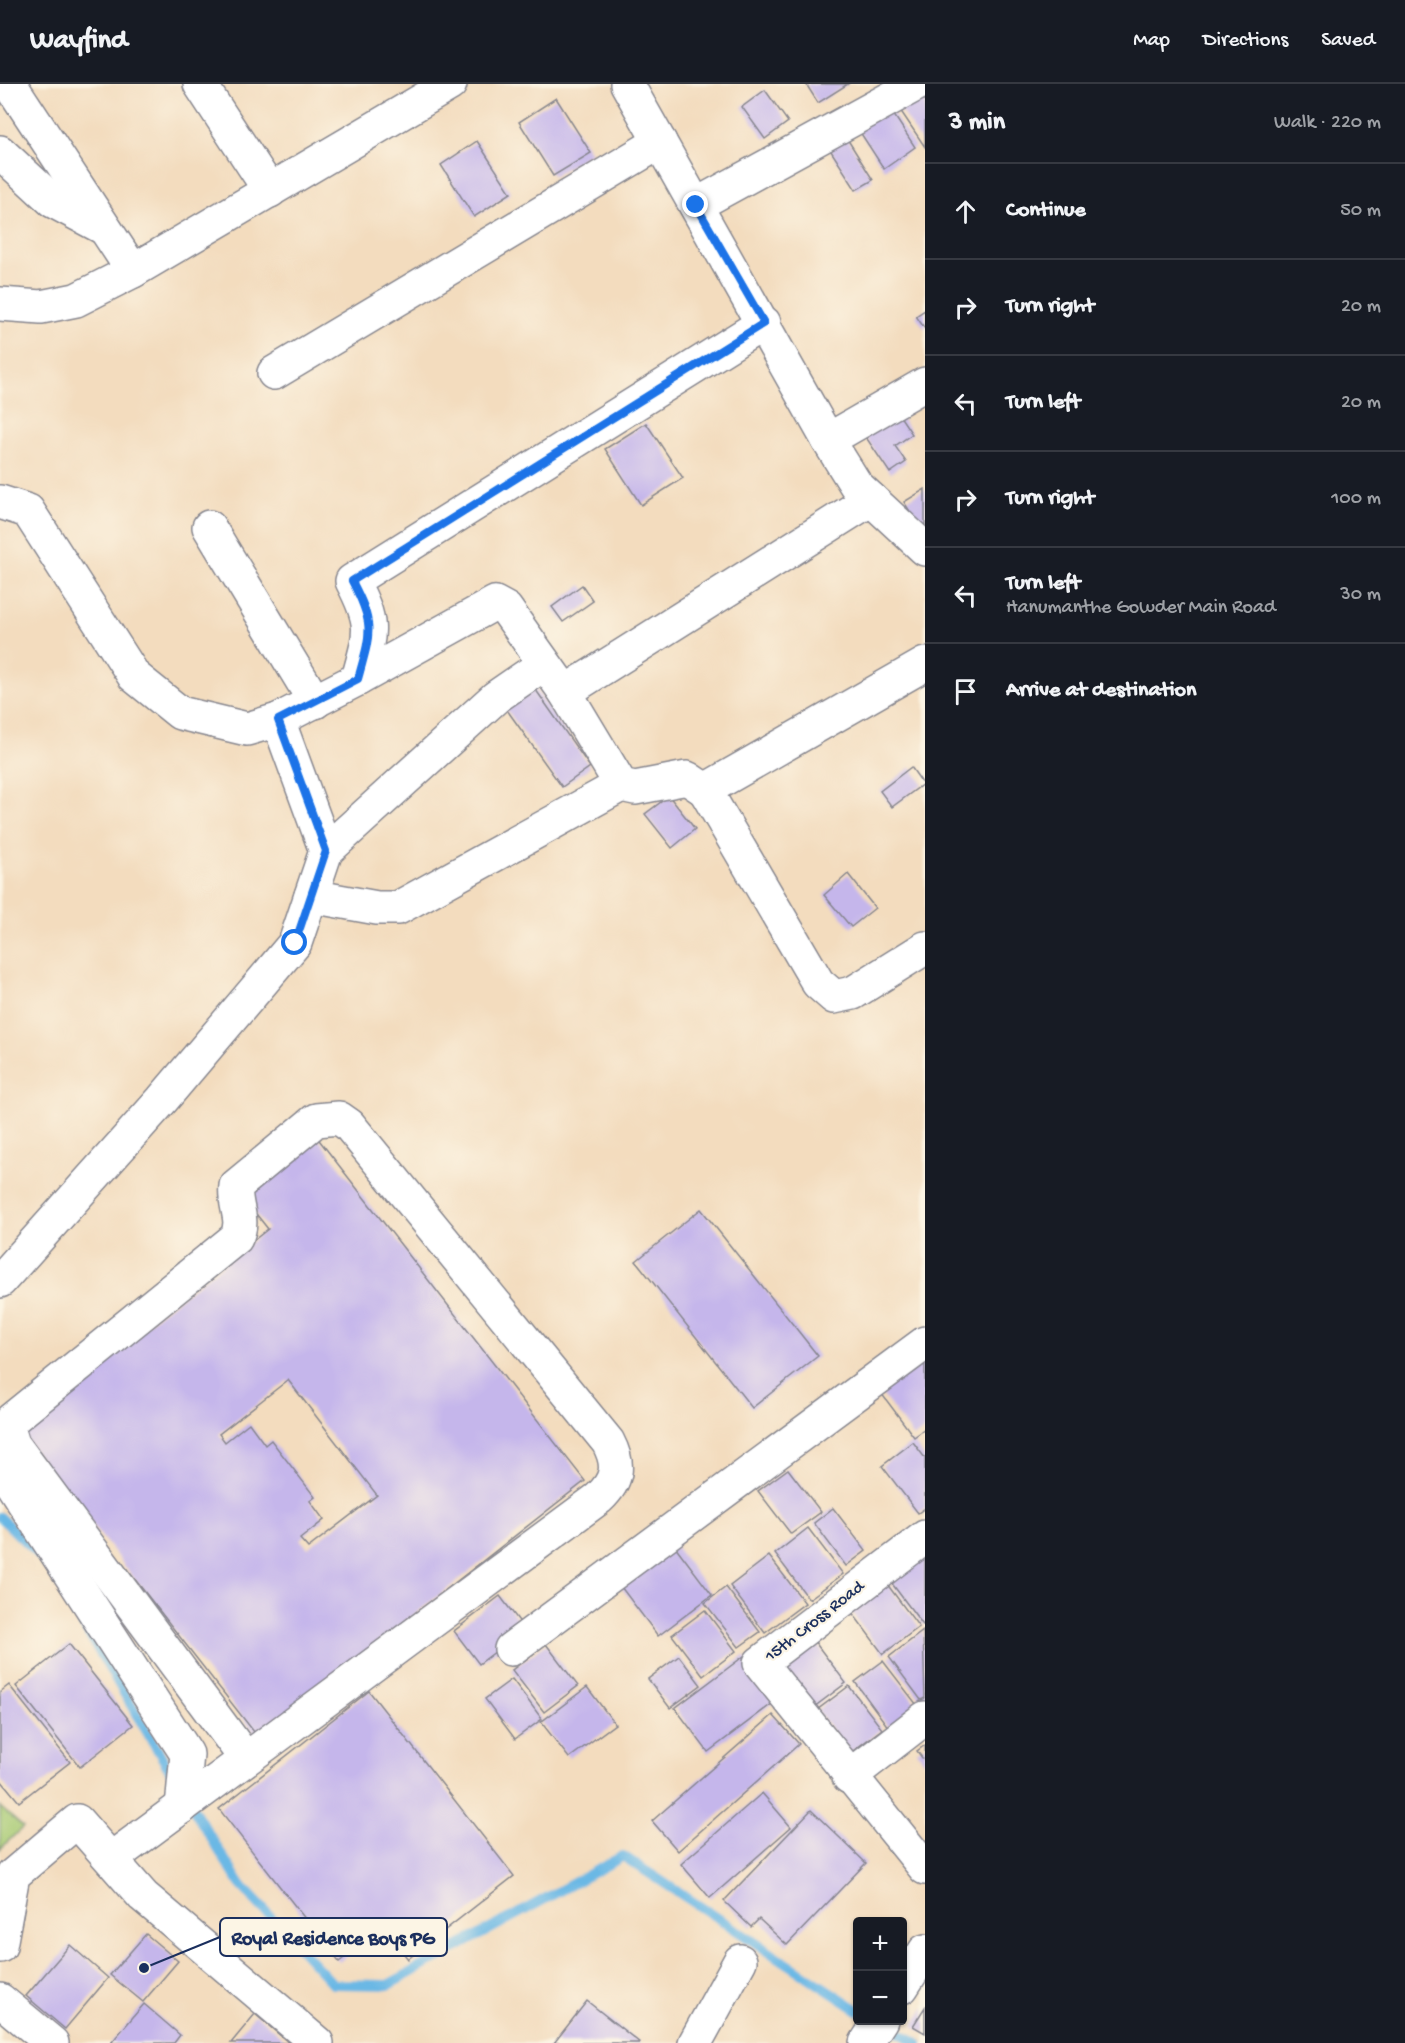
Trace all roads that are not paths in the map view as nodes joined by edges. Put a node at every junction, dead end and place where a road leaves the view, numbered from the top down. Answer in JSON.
{"nodes":[{"id":1,"x":10,"y":84,"type":"edge"},
{"id":2,"x":200,"y":84,"type":"edge"},
{"id":3,"x":450,"y":84,"type":"edge"},
{"id":4,"x":627,"y":84,"type":"edge"},
{"id":5,"x":917,"y":84,"type":"edge"},
{"id":6,"x":660,"y":142,"type":"junction"},
{"id":7,"x":0,"y":152,"type":"edge"},
{"id":8,"x":270,"y":191,"type":"junction"},
{"id":9,"x":696,"y":205,"type":"junction"},
{"id":10,"x":105,"y":228,"type":"junction"},
{"id":11,"x":133,"y":271,"type":"junction"},
{"id":12,"x":0,"y":304,"type":"edge"},
{"id":13,"x":764,"y":323,"type":"junction"},
{"id":14,"x":274,"y":373,"type":"dead end"},
{"id":15,"x":925,"y":384,"type":"edge"},
{"id":16,"x":828,"y":440,"type":"junction"},
{"id":17,"x":871,"y":499,"type":"junction"},
{"id":18,"x":0,"y":502,"type":"edge"},
{"id":19,"x":208,"y":527,"type":"dead end"},
{"id":20,"x":925,"y":549,"type":"edge"},
{"id":21,"x":544,"y":664,"type":"junction"},
{"id":22,"x":925,"y":664,"type":"edge"},
{"id":23,"x":358,"y":679,"type":"junction"},
{"id":24,"x":565,"y":692,"type":"junction"},
{"id":25,"x":315,"y":702,"type":"junction"},
{"id":26,"x":278,"y":720,"type":"junction"},
{"id":27,"x":621,"y":785,"type":"junction"},
{"id":28,"x":705,"y":790,"type":"junction"},
{"id":29,"x":326,"y":851,"type":"junction"},
{"id":30,"x":311,"y":896,"type":"junction"},
{"id":31,"x":925,"y":948,"type":"edge"},
{"id":32,"x":0,"y":1281,"type":"edge"},
{"id":33,"x":925,"y":1343,"type":"edge"},
{"id":34,"x":0,"y":1466,"type":"edge"},
{"id":35,"x":925,"y":1537,"type":"edge"},
{"id":36,"x":511,"y":1649,"type":"dead end"},
{"id":37,"x":925,"y":1718,"type":"edge"},
{"id":38,"x":246,"y":1759,"type":"junction"},
{"id":39,"x":849,"y":1777,"type":"junction"},
{"id":40,"x":182,"y":1807,"type":"junction"},
{"id":41,"x":111,"y":1860,"type":"junction"},
{"id":42,"x":925,"y":1868,"type":"edge"},
{"id":43,"x":0,"y":1946,"type":"edge"},
{"id":44,"x":925,"y":1951,"type":"edge"},
{"id":45,"x":740,"y":1961,"type":"dead end"},
{"id":46,"x":907,"y":1980,"type":"edge"},
{"id":47,"x":0,"y":2000,"type":"edge"},
{"id":48,"x":878,"y":2025,"type":"edge"},
{"id":49,"x":52,"y":2043,"type":"edge"},
{"id":50,"x":317,"y":2043,"type":"edge"},
{"id":51,"x":695,"y":2043,"type":"edge"},
{"id":52,"x":866,"y":2043,"type":"edge"}],
"edges":[{"from":1,"to":10,"type":"street"},
{"from":2,"to":8,"type":"street"},
{"from":3,"to":8,"type":"street"},
{"from":4,"to":6,"type":"street"},
{"from":5,"to":9,"type":"street"},
{"from":6,"to":9,"type":"street"},
{"from":6,"to":14,"type":"street"},
{"from":7,"to":10,"type":"street"},
{"from":8,"to":11,"type":"street"},
{"from":9,"to":13,"type":"street"},
{"from":10,"to":11,"type":"street"},
{"from":11,"to":12,"type":"street"},
{"from":13,"to":16,"type":"street"},
{"from":13,"to":23,"type":"street"},
{"from":15,"to":16,"type":"street"},
{"from":16,"to":17,"type":"street"},
{"from":17,"to":20,"type":"street"},
{"from":17,"to":24,"type":"street"},
{"from":18,"to":26,"type":"street"},
{"from":19,"to":25,"type":"street"},
{"from":21,"to":23,"type":"street"},
{"from":21,"to":24,"type":"street"},
{"from":21,"to":29,"type":"street"},
{"from":22,"to":28,"type":"street"},
{"from":23,"to":25,"type":"street"},
{"from":24,"to":27,"type":"street"},
{"from":25,"to":26,"type":"street"},
{"from":26,"to":29,"type":"street"},
{"from":27,"to":28,"type":"street"},
{"from":27,"to":30,"type":"street"},
{"from":28,"to":31,"type":"street"},
{"from":29,"to":30,"type":"street"},
{"from":30,"to":32,"type":"street"},
{"from":33,"to":36,"type":"street"},
{"from":34,"to":40,"type":"street"},
{"from":35,"to":39,"type":"street","name":"15th Cross Road"},
{"from":37,"to":39,"type":"street"},
{"from":38,"to":38,"type":"street"},
{"from":38,"to":40,"type":"street"},
{"from":39,"to":42,"type":"street"},
{"from":40,"to":41,"type":"street"},
{"from":41,"to":43,"type":"street"},
{"from":41,"to":50,"type":"street"},
{"from":44,"to":46,"type":"street"},
{"from":45,"to":51,"type":"street"},
{"from":47,"to":49,"type":"street"},
{"from":48,"to":52,"type":"street"}]}
